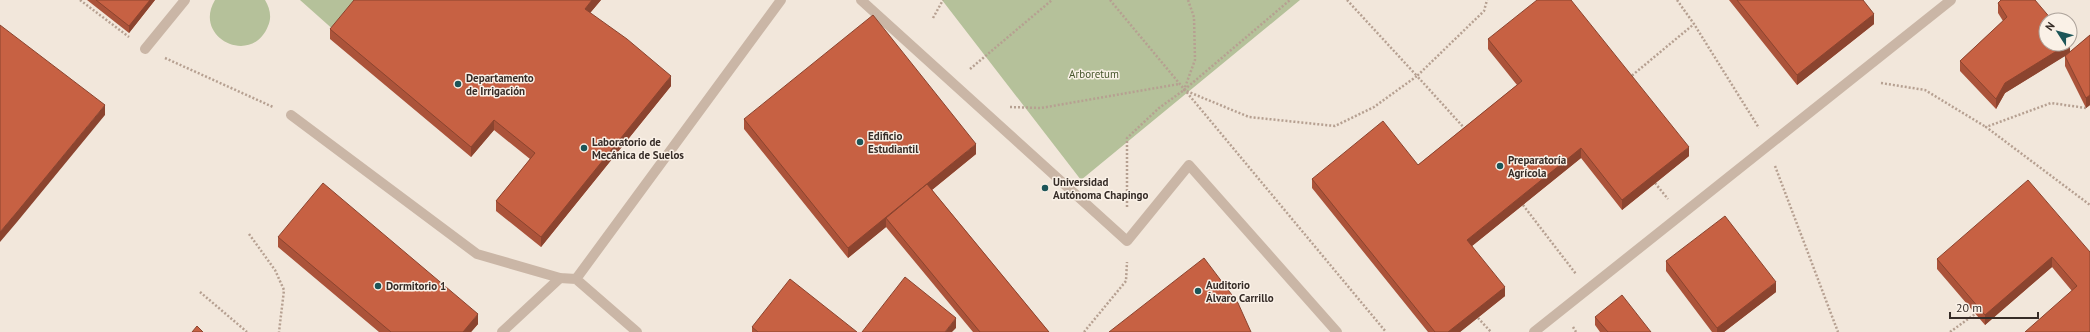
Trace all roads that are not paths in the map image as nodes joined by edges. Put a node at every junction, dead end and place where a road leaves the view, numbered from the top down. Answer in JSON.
{"nodes":[{"id":1,"x":185,"y":0,"type":"edge"},
{"id":2,"x":781,"y":0,"type":"edge"},
{"id":3,"x":861,"y":0,"type":"edge"},
{"id":4,"x":1951,"y":0,"type":"edge"},
{"id":5,"x":145,"y":49,"type":"road end"},
{"id":6,"x":291,"y":115,"type":"road end"},
{"id":7,"x":560,"y":278,"type":"junction"},
{"id":8,"x":576,"y":279,"type":"junction"},
{"id":9,"x":502,"y":332,"type":"edge"},
{"id":10,"x":637,"y":332,"type":"edge"},
{"id":11,"x":1337,"y":332,"type":"edge"},
{"id":12,"x":1534,"y":332,"type":"edge"}],
"edges":[{"from":1,"to":5,"type":"street"},
{"from":2,"to":8,"type":"street"},
{"from":3,"to":11,"type":"street"},
{"from":4,"to":12,"type":"street"},
{"from":6,"to":7,"type":"street"},
{"from":7,"to":8,"type":"street"},
{"from":7,"to":9,"type":"street"},
{"from":8,"to":10,"type":"street"}]}
